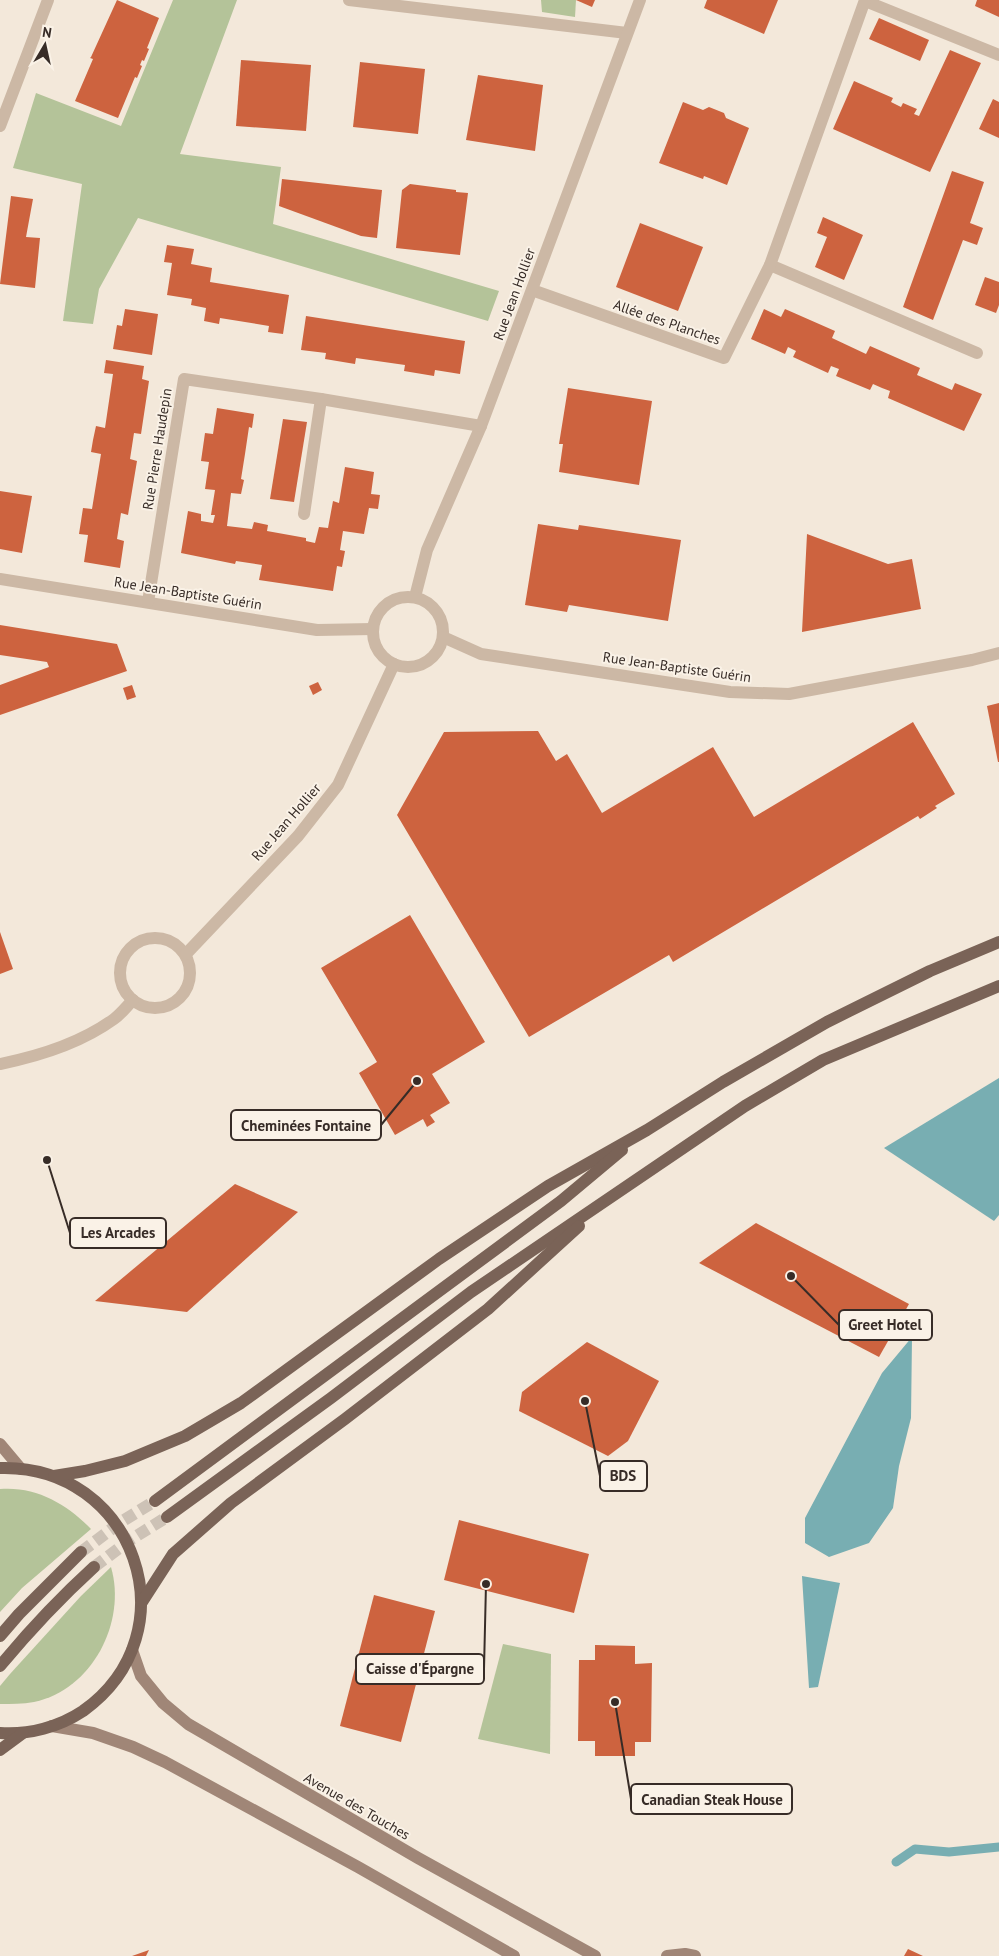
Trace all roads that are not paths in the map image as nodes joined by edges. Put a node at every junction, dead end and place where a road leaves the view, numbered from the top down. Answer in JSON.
{"nodes":[{"id":1,"x":48,"y":0,"type":"edge"},
{"id":2,"x":349,"y":0,"type":"edge"},
{"id":3,"x":640,"y":0,"type":"edge"},
{"id":4,"x":865,"y":1,"type":"edge"},
{"id":5,"x":627,"y":33,"type":"junction"},
{"id":6,"x":999,"y":55,"type":"edge"},
{"id":7,"x":0,"y":126,"type":"edge"},
{"id":8,"x":770,"y":265,"type":"junction"},
{"id":9,"x":532,"y":290,"type":"junction"},
{"id":10,"x":977,"y":353,"type":"dead end"},
{"id":11,"x":322,"y":399,"type":"junction"},
{"id":12,"x":481,"y":426,"type":"junction"},
{"id":13,"x":304,"y":514,"type":"dead end"},
{"id":14,"x":0,"y":579,"type":"edge"},
{"id":15,"x":415,"y":598,"type":"junction"},
{"id":16,"x":148,"y":602,"type":"junction"},
{"id":17,"x":373,"y":629,"type":"junction"},
{"id":18,"x":443,"y":637,"type":"junction"},
{"id":19,"x":999,"y":653,"type":"edge"},
{"id":20,"x":394,"y":664,"type":"junction"},
{"id":21,"x":999,"y":942,"type":"edge"},
{"id":22,"x":186,"y":954,"type":"junction"},
{"id":23,"x":999,"y":986,"type":"edge"},
{"id":24,"x":133,"y":1000,"type":"junction"},
{"id":25,"x":0,"y":1064,"type":"edge"},
{"id":26,"x":647,"y":1130,"type":"junction"},
{"id":27,"x":614,"y":1194,"type":"junction"},
{"id":28,"x":0,"y":1444,"type":"edge"},
{"id":29,"x":0,"y":1468,"type":"edge"},
{"id":30,"x":21,"y":1469,"type":"junction"},
{"id":31,"x":54,"y":1476,"type":"junction"},
{"id":32,"x":155,"y":1500,"type":"tunnel mouth"},
{"id":33,"x":167,"y":1517,"type":"tunnel mouth"},
{"id":34,"x":80,"y":1552,"type":"tunnel mouth"},
{"id":35,"x":94,"y":1567,"type":"tunnel mouth"},
{"id":36,"x":142,"y":1602,"type":"junction"},
{"id":37,"x":0,"y":1636,"type":"edge"},
{"id":38,"x":132,"y":1650,"type":"junction"},
{"id":39,"x":0,"y":1666,"type":"edge"},
{"id":40,"x":52,"y":1726,"type":"junction"},
{"id":41,"x":0,"y":1733,"type":"edge"},
{"id":42,"x":23,"y":1733,"type":"junction"},
{"id":43,"x":0,"y":1750,"type":"edge"},
{"id":44,"x":514,"y":1956,"type":"edge"},
{"id":45,"x":595,"y":1956,"type":"edge"},
{"id":46,"x":667,"y":1956,"type":"edge"},
{"id":47,"x":695,"y":1956,"type":"edge"}],
"edges":[{"from":1,"to":7,"type":"street"},
{"from":2,"to":5,"type":"street"},
{"from":3,"to":5,"type":"street","name":"Rue Jean Hollier"},
{"from":4,"to":6,"type":"street"},
{"from":4,"to":8,"type":"street","name":"Allée des Planches"},
{"from":5,"to":9,"type":"street","name":"Rue Jean Hollier"},
{"from":8,"to":9,"type":"street","name":"Allée des Planches"},
{"from":8,"to":10,"type":"street"},
{"from":9,"to":12,"type":"street","name":"Rue Jean Hollier"},
{"from":11,"to":12,"type":"street","name":"Rue Pierre Haudepin"},
{"from":11,"to":13,"type":"street"},
{"from":11,"to":16,"type":"street","name":"Rue Pierre Haudepin"},
{"from":12,"to":15,"type":"street","name":"Rue Jean Hollier"},
{"from":14,"to":16,"type":"street","name":"Rue Jean-Baptiste Guérin"},
{"from":15,"to":17,"type":"street"},
{"from":15,"to":18,"type":"street"},
{"from":16,"to":17,"type":"street","name":"Rue Jean-Baptiste Guérin"},
{"from":17,"to":20,"type":"street"},
{"from":18,"to":19,"type":"street","name":"Rue Jean-Baptiste Guérin"},
{"from":18,"to":20,"type":"street"},
{"from":20,"to":22,"type":"street","name":"Rue Jean Hollier"},
{"from":21,"to":26,"type":"main road"},
{"from":22,"to":24,"type":"street"},
{"from":22,"to":24,"type":"street"},
{"from":23,"to":27,"type":"main road"},
{"from":24,"to":25,"type":"street"},
{"from":26,"to":31,"type":"main road"},
{"from":26,"to":32,"type":"main road"},
{"from":27,"to":33,"type":"main road"},
{"from":27,"to":36,"type":"main road"},
{"from":28,"to":30,"type":"street"},
{"from":29,"to":30,"type":"main road"},
{"from":30,"to":31,"type":"main road"},
{"from":31,"to":36,"type":"main road"},
{"from":34,"to":37,"type":"main road"},
{"from":35,"to":39,"type":"main road"},
{"from":36,"to":38,"type":"main road"},
{"from":38,"to":40,"type":"main road"},
{"from":38,"to":45,"type":"street","name":"Avenue des Touches"},
{"from":40,"to":42,"type":"main road"},
{"from":40,"to":44,"type":"street"},
{"from":41,"to":42,"type":"main road"},
{"from":42,"to":43,"type":"main road"},
{"from":46,"to":47,"type":"street"}]}
